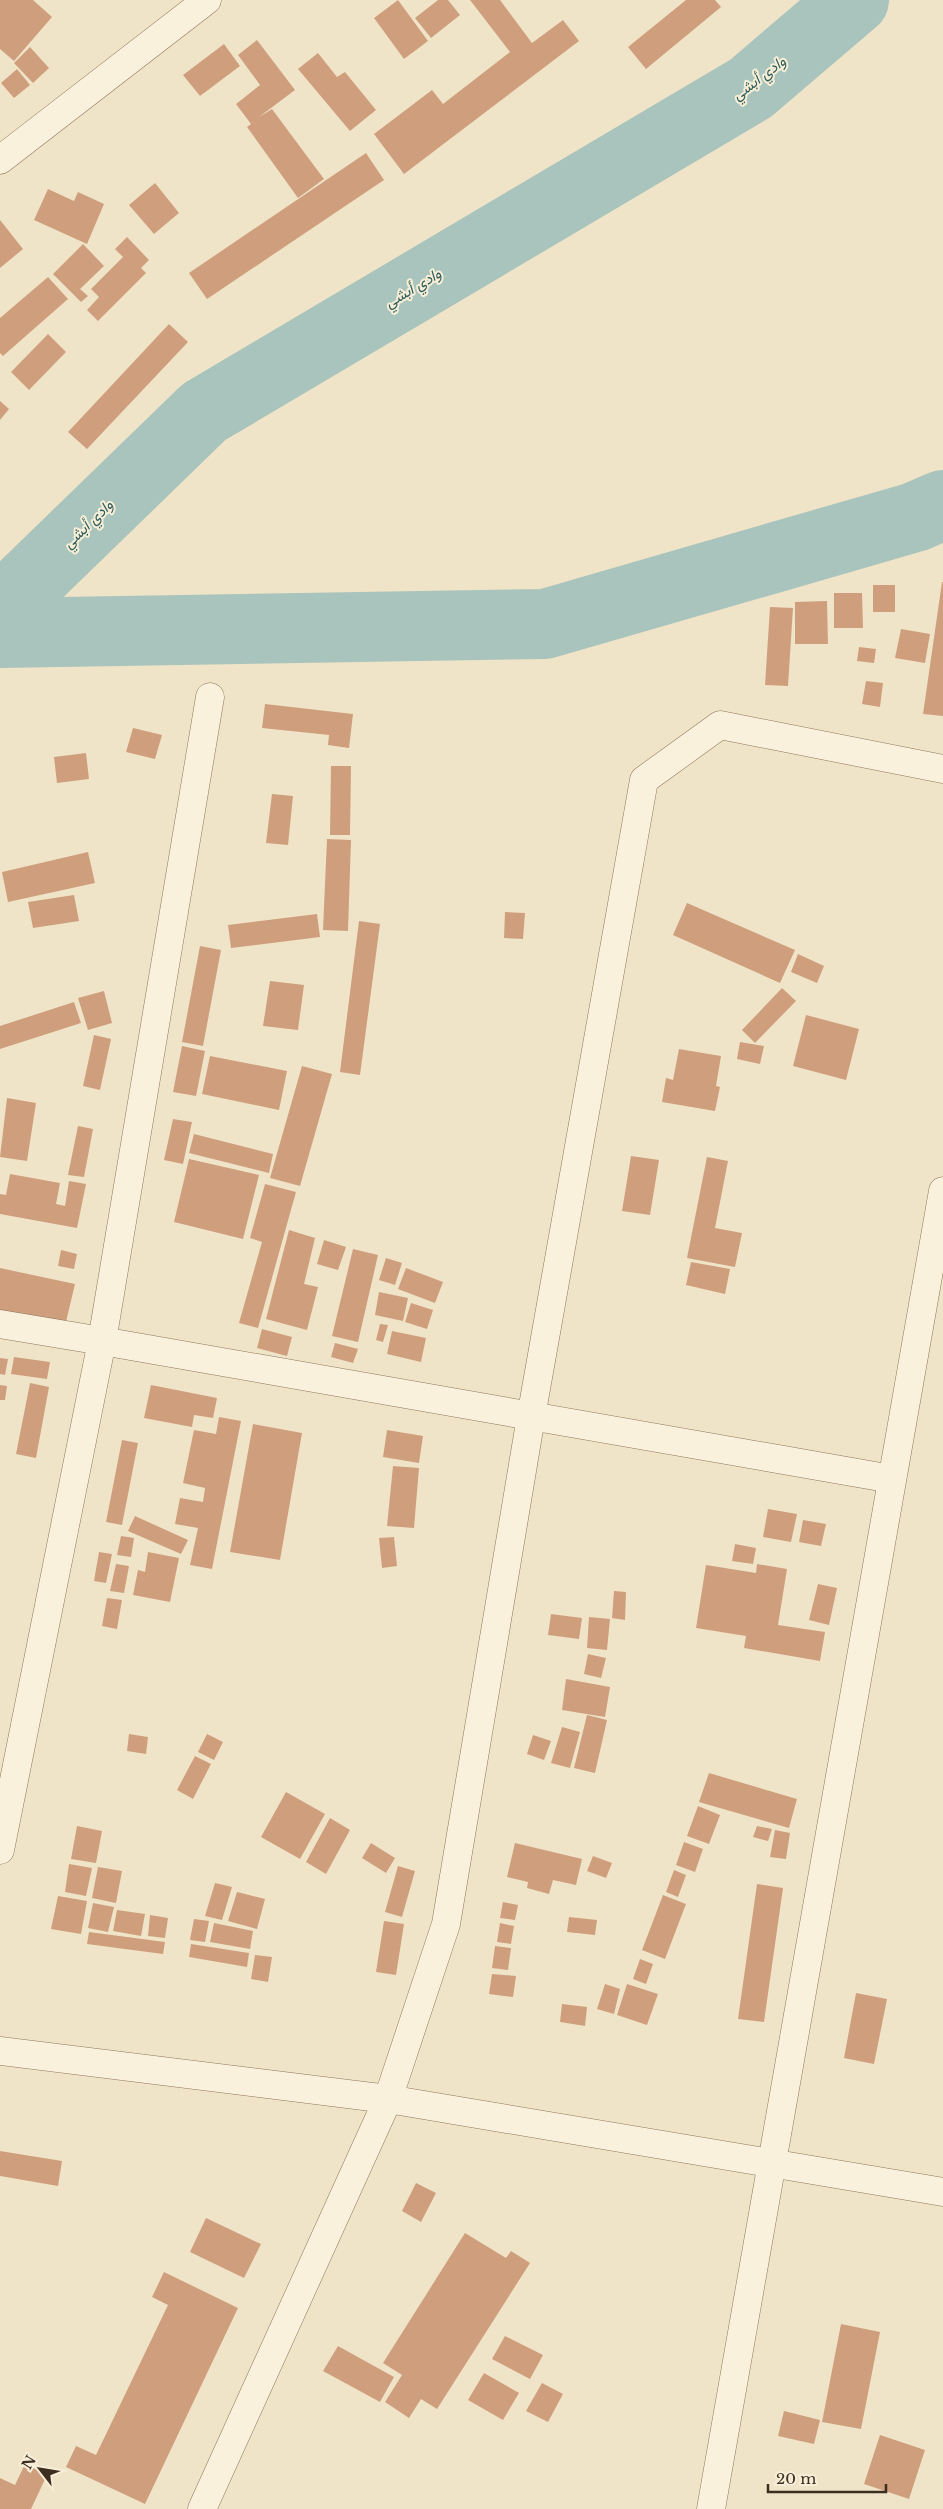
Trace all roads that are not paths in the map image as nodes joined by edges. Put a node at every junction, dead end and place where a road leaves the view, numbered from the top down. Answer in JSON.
{"nodes":[{"id":1,"x":207,"y":0,"type":"edge"},
{"id":2,"x":0,"y":160,"type":"edge"},
{"id":3,"x":210,"y":697,"type":"dead end"},
{"id":4,"x":943,"y":769,"type":"edge"},
{"id":5,"x":943,"y":1191,"type":"edge"},
{"id":6,"x":0,"y":1324,"type":"edge"},
{"id":7,"x":102,"y":1342,"type":"junction"},
{"id":8,"x":531,"y":1417,"type":"junction"},
{"id":9,"x":892,"y":1479,"type":"junction"},
{"id":10,"x":0,"y":1850,"type":"edge"},
{"id":11,"x":0,"y":2051,"type":"edge"},
{"id":12,"x":388,"y":2099,"type":"junction"},
{"id":13,"x":773,"y":2162,"type":"junction"},
{"id":14,"x":943,"y":2192,"type":"edge"},
{"id":15,"x":202,"y":2509,"type":"edge"},
{"id":16,"x":711,"y":2509,"type":"edge"}],
"edges":[{"from":1,"to":2,"type":"street"},
{"from":3,"to":7,"type":"street"},
{"from":4,"to":8,"type":"street"},
{"from":5,"to":9,"type":"street"},
{"from":6,"to":7,"type":"street"},
{"from":7,"to":8,"type":"street"},
{"from":7,"to":10,"type":"street"},
{"from":8,"to":9,"type":"street"},
{"from":8,"to":12,"type":"street"},
{"from":9,"to":13,"type":"street"},
{"from":11,"to":12,"type":"street"},
{"from":12,"to":13,"type":"street"},
{"from":12,"to":15,"type":"street"},
{"from":13,"to":14,"type":"street"},
{"from":13,"to":16,"type":"street"}]}
